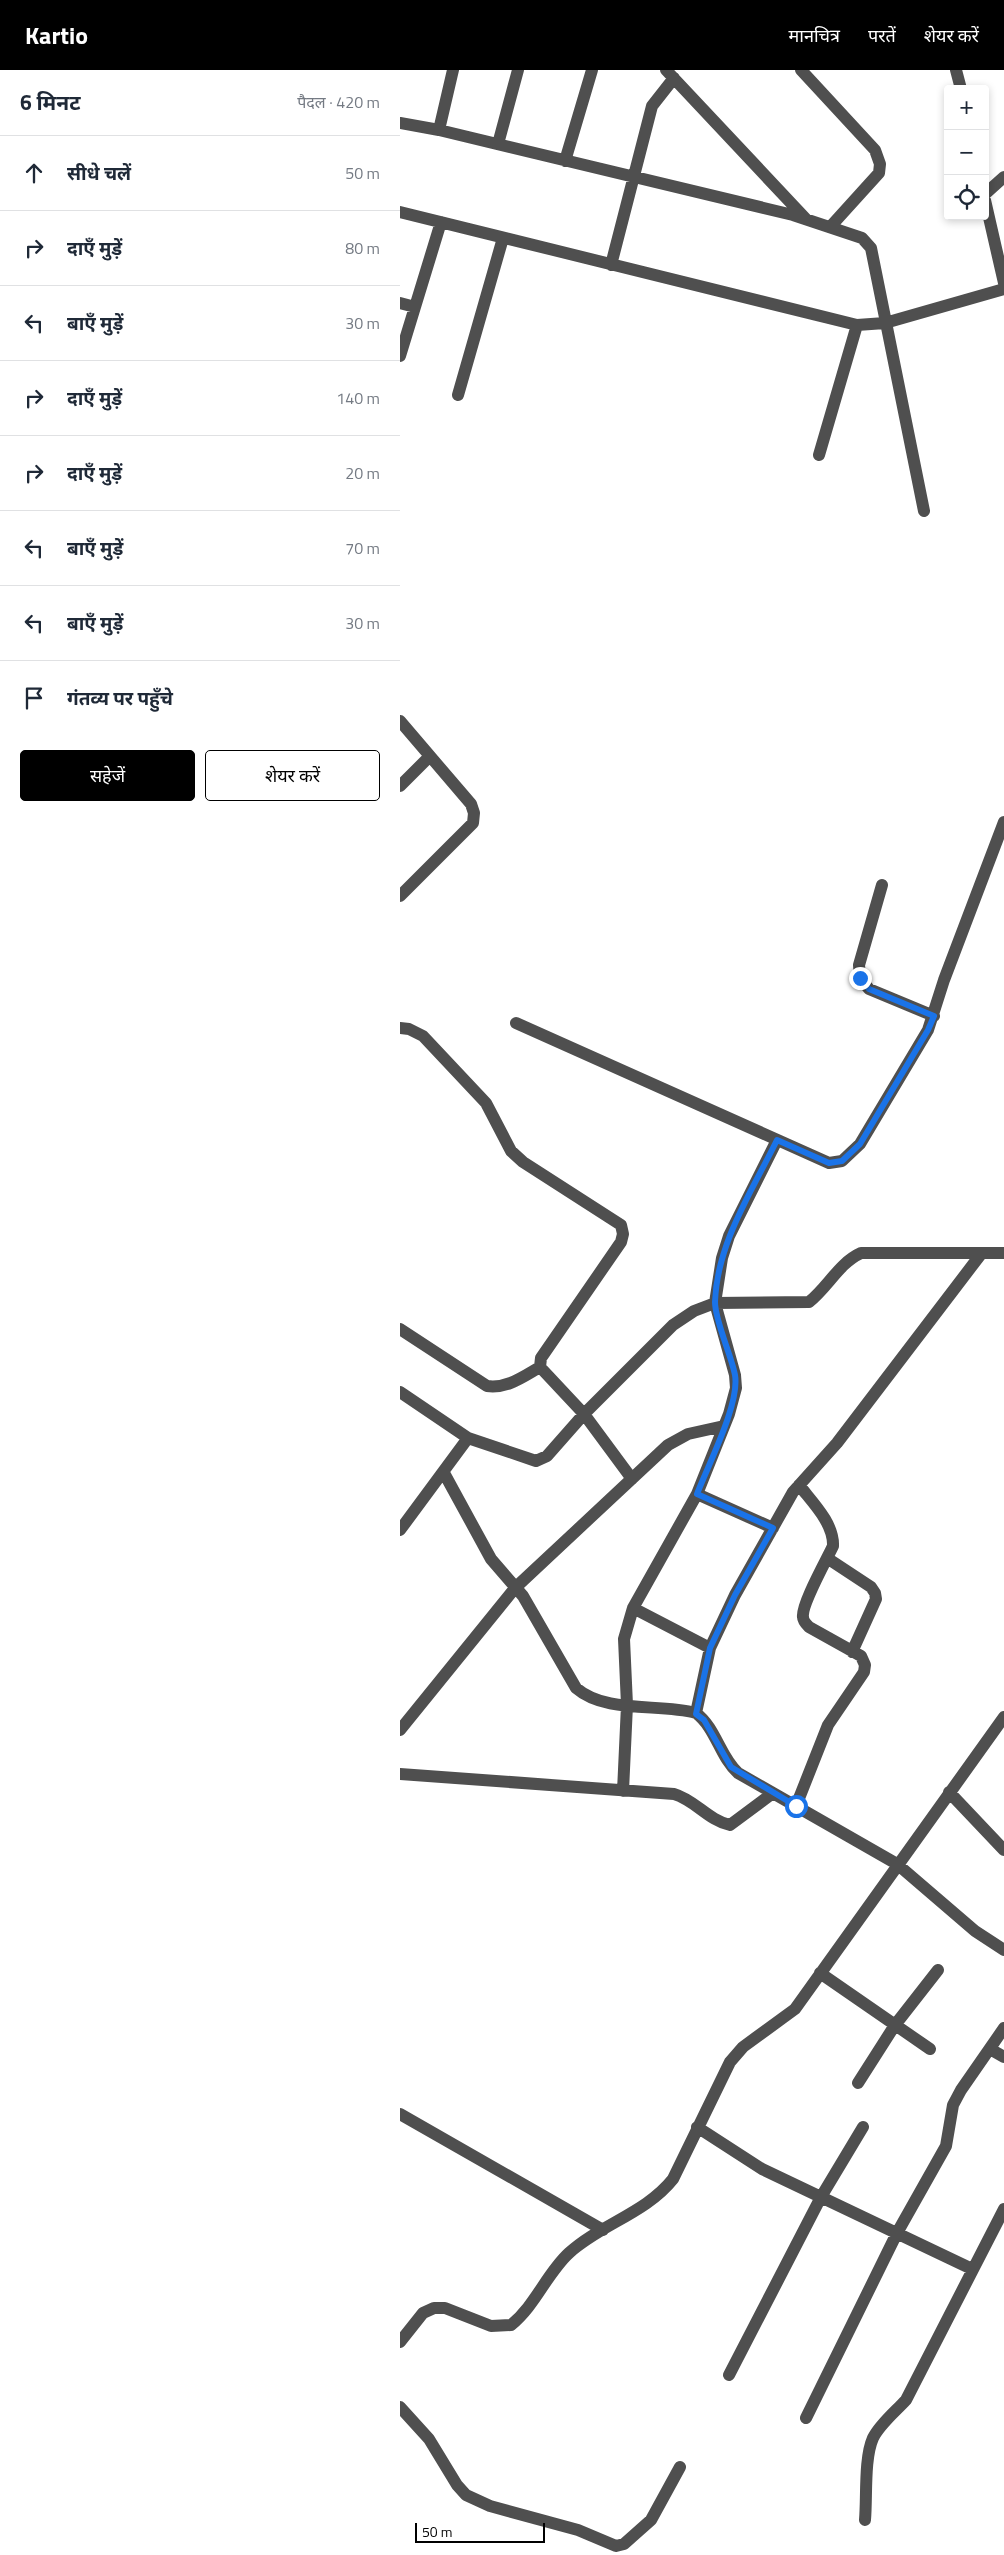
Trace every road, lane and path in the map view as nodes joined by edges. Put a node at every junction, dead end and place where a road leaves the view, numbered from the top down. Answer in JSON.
{"nodes":[{"id":1,"x":453,"y":70,"type":"edge"},
{"id":2,"x":518,"y":70,"type":"edge"},
{"id":3,"x":592,"y":70,"type":"edge"},
{"id":4,"x":802,"y":70,"type":"edge"},
{"id":5,"x":956,"y":70,"type":"edge"},
{"id":6,"x":670,"y":74,"type":"edge"},
{"id":7,"x":960,"y":85,"type":"edge"},
{"id":8,"x":400,"y":123,"type":"edge"},
{"id":9,"x":438,"y":130,"type":"junction"},
{"id":10,"x":498,"y":144,"type":"junction"},
{"id":11,"x":565,"y":161,"type":"junction"},
{"id":12,"x":633,"y":177,"type":"junction"},
{"id":13,"x":1004,"y":177,"type":"edge"},
{"id":14,"x":989,"y":190,"type":"edge"},
{"id":15,"x":400,"y":212,"type":"edge"},
{"id":16,"x":989,"y":217,"type":"edge"},
{"id":17,"x":806,"y":219,"type":"junction"},
{"id":18,"x":441,"y":222,"type":"junction"},
{"id":19,"x":831,"y":226,"type":"junction"},
{"id":20,"x":503,"y":238,"type":"junction"},
{"id":21,"x":611,"y":265,"type":"junction"},
{"id":22,"x":1004,"y":283,"type":"edge"},
{"id":23,"x":1004,"y":289,"type":"edge"},
{"id":24,"x":400,"y":303,"type":"edge"},
{"id":25,"x":415,"y":307,"type":"junction"},
{"id":26,"x":885,"y":323,"type":"junction"},
{"id":27,"x":857,"y":325,"type":"junction"},
{"id":28,"x":400,"y":356,"type":"edge"},
{"id":29,"x":458,"y":395,"type":"dead end"},
{"id":30,"x":819,"y":455,"type":"dead end"},
{"id":31,"x":924,"y":511,"type":"dead end"},
{"id":32,"x":400,"y":721,"type":"edge"},
{"id":33,"x":430,"y":756,"type":"junction"},
{"id":34,"x":400,"y":786,"type":"edge"},
{"id":35,"x":1004,"y":822,"type":"edge"},
{"id":36,"x":882,"y":884,"type":"dead end"},
{"id":37,"x":400,"y":896,"type":"edge"},
{"id":38,"x":934,"y":1016,"type":"junction"},
{"id":39,"x":516,"y":1023,"type":"dead end"},
{"id":40,"x":400,"y":1028,"type":"edge"},
{"id":41,"x":777,"y":1140,"type":"junction"},
{"id":42,"x":1004,"y":1252,"type":"edge"},
{"id":43,"x":981,"y":1254,"type":"junction"},
{"id":44,"x":715,"y":1304,"type":"junction"},
{"id":45,"x":400,"y":1329,"type":"edge"},
{"id":46,"x":540,"y":1367,"type":"junction"},
{"id":47,"x":400,"y":1392,"type":"edge"},
{"id":48,"x":584,"y":1414,"type":"junction"},
{"id":49,"x":724,"y":1426,"type":"junction"},
{"id":50,"x":468,"y":1438,"type":"junction"},
{"id":51,"x":444,"y":1474,"type":"junction"},
{"id":52,"x":632,"y":1479,"type":"junction"},
{"id":53,"x":799,"y":1485,"type":"junction"},
{"id":54,"x":697,"y":1494,"type":"junction"},
{"id":55,"x":773,"y":1528,"type":"junction"},
{"id":56,"x":400,"y":1530,"type":"edge"},
{"id":57,"x":827,"y":1558,"type":"junction"},
{"id":58,"x":515,"y":1588,"type":"junction"},
{"id":59,"x":633,"y":1608,"type":"junction"},
{"id":60,"x":710,"y":1648,"type":"junction"},
{"id":61,"x":852,"y":1652,"type":"junction"},
{"id":62,"x":626,"y":1705,"type":"junction"},
{"id":63,"x":696,"y":1714,"type":"junction"},
{"id":64,"x":1004,"y":1717,"type":"edge"},
{"id":65,"x":400,"y":1730,"type":"edge"},
{"id":66,"x":400,"y":1774,"type":"edge"},
{"id":67,"x":623,"y":1791,"type":"junction"},
{"id":68,"x":949,"y":1792,"type":"junction"},
{"id":69,"x":773,"y":1793,"type":"junction"},
{"id":70,"x":796,"y":1806,"type":"junction"},
{"id":71,"x":1004,"y":1850,"type":"edge"},
{"id":72,"x":897,"y":1864,"type":"junction"},
{"id":73,"x":1004,"y":1950,"type":"edge"},
{"id":74,"x":938,"y":1970,"type":"dead end"},
{"id":75,"x":820,"y":1973,"type":"junction"},
{"id":76,"x":895,"y":2024,"type":"junction"},
{"id":77,"x":1004,"y":2028,"type":"edge"},
{"id":78,"x":930,"y":2048,"type":"dead end"},
{"id":79,"x":990,"y":2048,"type":"junction"},
{"id":80,"x":1004,"y":2057,"type":"edge"},
{"id":81,"x":858,"y":2083,"type":"dead end"},
{"id":82,"x":400,"y":2114,"type":"edge"},
{"id":83,"x":863,"y":2127,"type":"dead end"},
{"id":84,"x":697,"y":2128,"type":"junction"},
{"id":85,"x":820,"y":2197,"type":"junction"},
{"id":86,"x":1004,"y":2209,"type":"edge"},
{"id":87,"x":603,"y":2230,"type":"junction"},
{"id":88,"x":897,"y":2233,"type":"junction"},
{"id":89,"x":972,"y":2269,"type":"junction"},
{"id":90,"x":400,"y":2342,"type":"edge"},
{"id":91,"x":729,"y":2375,"type":"dead end"},
{"id":92,"x":400,"y":2407,"type":"edge"},
{"id":93,"x":806,"y":2418,"type":"dead end"},
{"id":94,"x":680,"y":2468,"type":"dead end"},
{"id":95,"x":865,"y":2520,"type":"dead end"}],
"edges":[{"from":1,"to":9,"type":"street"},
{"from":2,"to":10,"type":"street"},
{"from":3,"to":11,"type":"street"},
{"from":4,"to":19,"type":"street"},
{"from":5,"to":7,"type":"street"},
{"from":6,"to":12,"type":"street"},
{"from":6,"to":17,"type":"street"},
{"from":8,"to":9,"type":"street"},
{"from":9,"to":10,"type":"street"},
{"from":10,"to":11,"type":"street"},
{"from":11,"to":12,"type":"street"},
{"from":12,"to":17,"type":"street"},
{"from":12,"to":21,"type":"street"},
{"from":13,"to":14,"type":"street"},
{"from":15,"to":18,"type":"street"},
{"from":16,"to":22,"type":"street"},
{"from":17,"to":19,"type":"street"},
{"from":18,"to":20,"type":"street"},
{"from":18,"to":25,"type":"street"},
{"from":19,"to":26,"type":"street"},
{"from":20,"to":21,"type":"street"},
{"from":20,"to":29,"type":"street"},
{"from":21,"to":27,"type":"street"},
{"from":23,"to":26,"type":"street"},
{"from":24,"to":25,"type":"street"},
{"from":25,"to":28,"type":"street"},
{"from":26,"to":27,"type":"street"},
{"from":26,"to":31,"type":"street"},
{"from":27,"to":30,"type":"street"},
{"from":32,"to":33,"type":"street"},
{"from":33,"to":34,"type":"street"},
{"from":33,"to":37,"type":"street"},
{"from":35,"to":38,"type":"street"},
{"from":36,"to":38,"type":"street"},
{"from":38,"to":41,"type":"street"},
{"from":39,"to":41,"type":"street"},
{"from":40,"to":46,"type":"street"},
{"from":41,"to":44,"type":"street"},
{"from":42,"to":43,"type":"street"},
{"from":43,"to":44,"type":"street"},
{"from":43,"to":53,"type":"street"},
{"from":44,"to":48,"type":"street"},
{"from":44,"to":49,"type":"street"},
{"from":45,"to":46,"type":"street"},
{"from":46,"to":48,"type":"street"},
{"from":47,"to":50,"type":"street"},
{"from":48,"to":50,"type":"street"},
{"from":48,"to":52,"type":"street"},
{"from":49,"to":52,"type":"street"},
{"from":49,"to":54,"type":"street"},
{"from":50,"to":51,"type":"street"},
{"from":51,"to":56,"type":"street"},
{"from":51,"to":58,"type":"street"},
{"from":52,"to":58,"type":"street"},
{"from":53,"to":55,"type":"street"},
{"from":53,"to":57,"type":"street"},
{"from":54,"to":55,"type":"street"},
{"from":54,"to":59,"type":"street"},
{"from":55,"to":60,"type":"street"},
{"from":57,"to":61,"type":"street"},
{"from":57,"to":61,"type":"street"},
{"from":58,"to":62,"type":"street"},
{"from":58,"to":65,"type":"street"},
{"from":59,"to":60,"type":"street"},
{"from":59,"to":62,"type":"street"},
{"from":60,"to":63,"type":"street"},
{"from":61,"to":70,"type":"street"},
{"from":62,"to":63,"type":"street"},
{"from":62,"to":67,"type":"street"},
{"from":63,"to":69,"type":"street"},
{"from":64,"to":68,"type":"street"},
{"from":66,"to":67,"type":"street"},
{"from":67,"to":69,"type":"street"},
{"from":68,"to":71,"type":"street"},
{"from":68,"to":72,"type":"street"},
{"from":69,"to":70,"type":"street"},
{"from":70,"to":72,"type":"street"},
{"from":72,"to":73,"type":"street"},
{"from":72,"to":75,"type":"street"},
{"from":74,"to":76,"type":"street"},
{"from":75,"to":76,"type":"street"},
{"from":75,"to":84,"type":"street"},
{"from":76,"to":78,"type":"street"},
{"from":76,"to":81,"type":"street"},
{"from":77,"to":79,"type":"street"},
{"from":79,"to":80,"type":"street"},
{"from":79,"to":88,"type":"street"},
{"from":82,"to":87,"type":"street"},
{"from":83,"to":85,"type":"street"},
{"from":84,"to":85,"type":"street"},
{"from":84,"to":87,"type":"street"},
{"from":85,"to":88,"type":"street"},
{"from":85,"to":91,"type":"street"},
{"from":86,"to":89,"type":"street"},
{"from":87,"to":90,"type":"street"},
{"from":88,"to":89,"type":"street"},
{"from":88,"to":93,"type":"street"},
{"from":89,"to":95,"type":"street"},
{"from":92,"to":94,"type":"street"}]}
